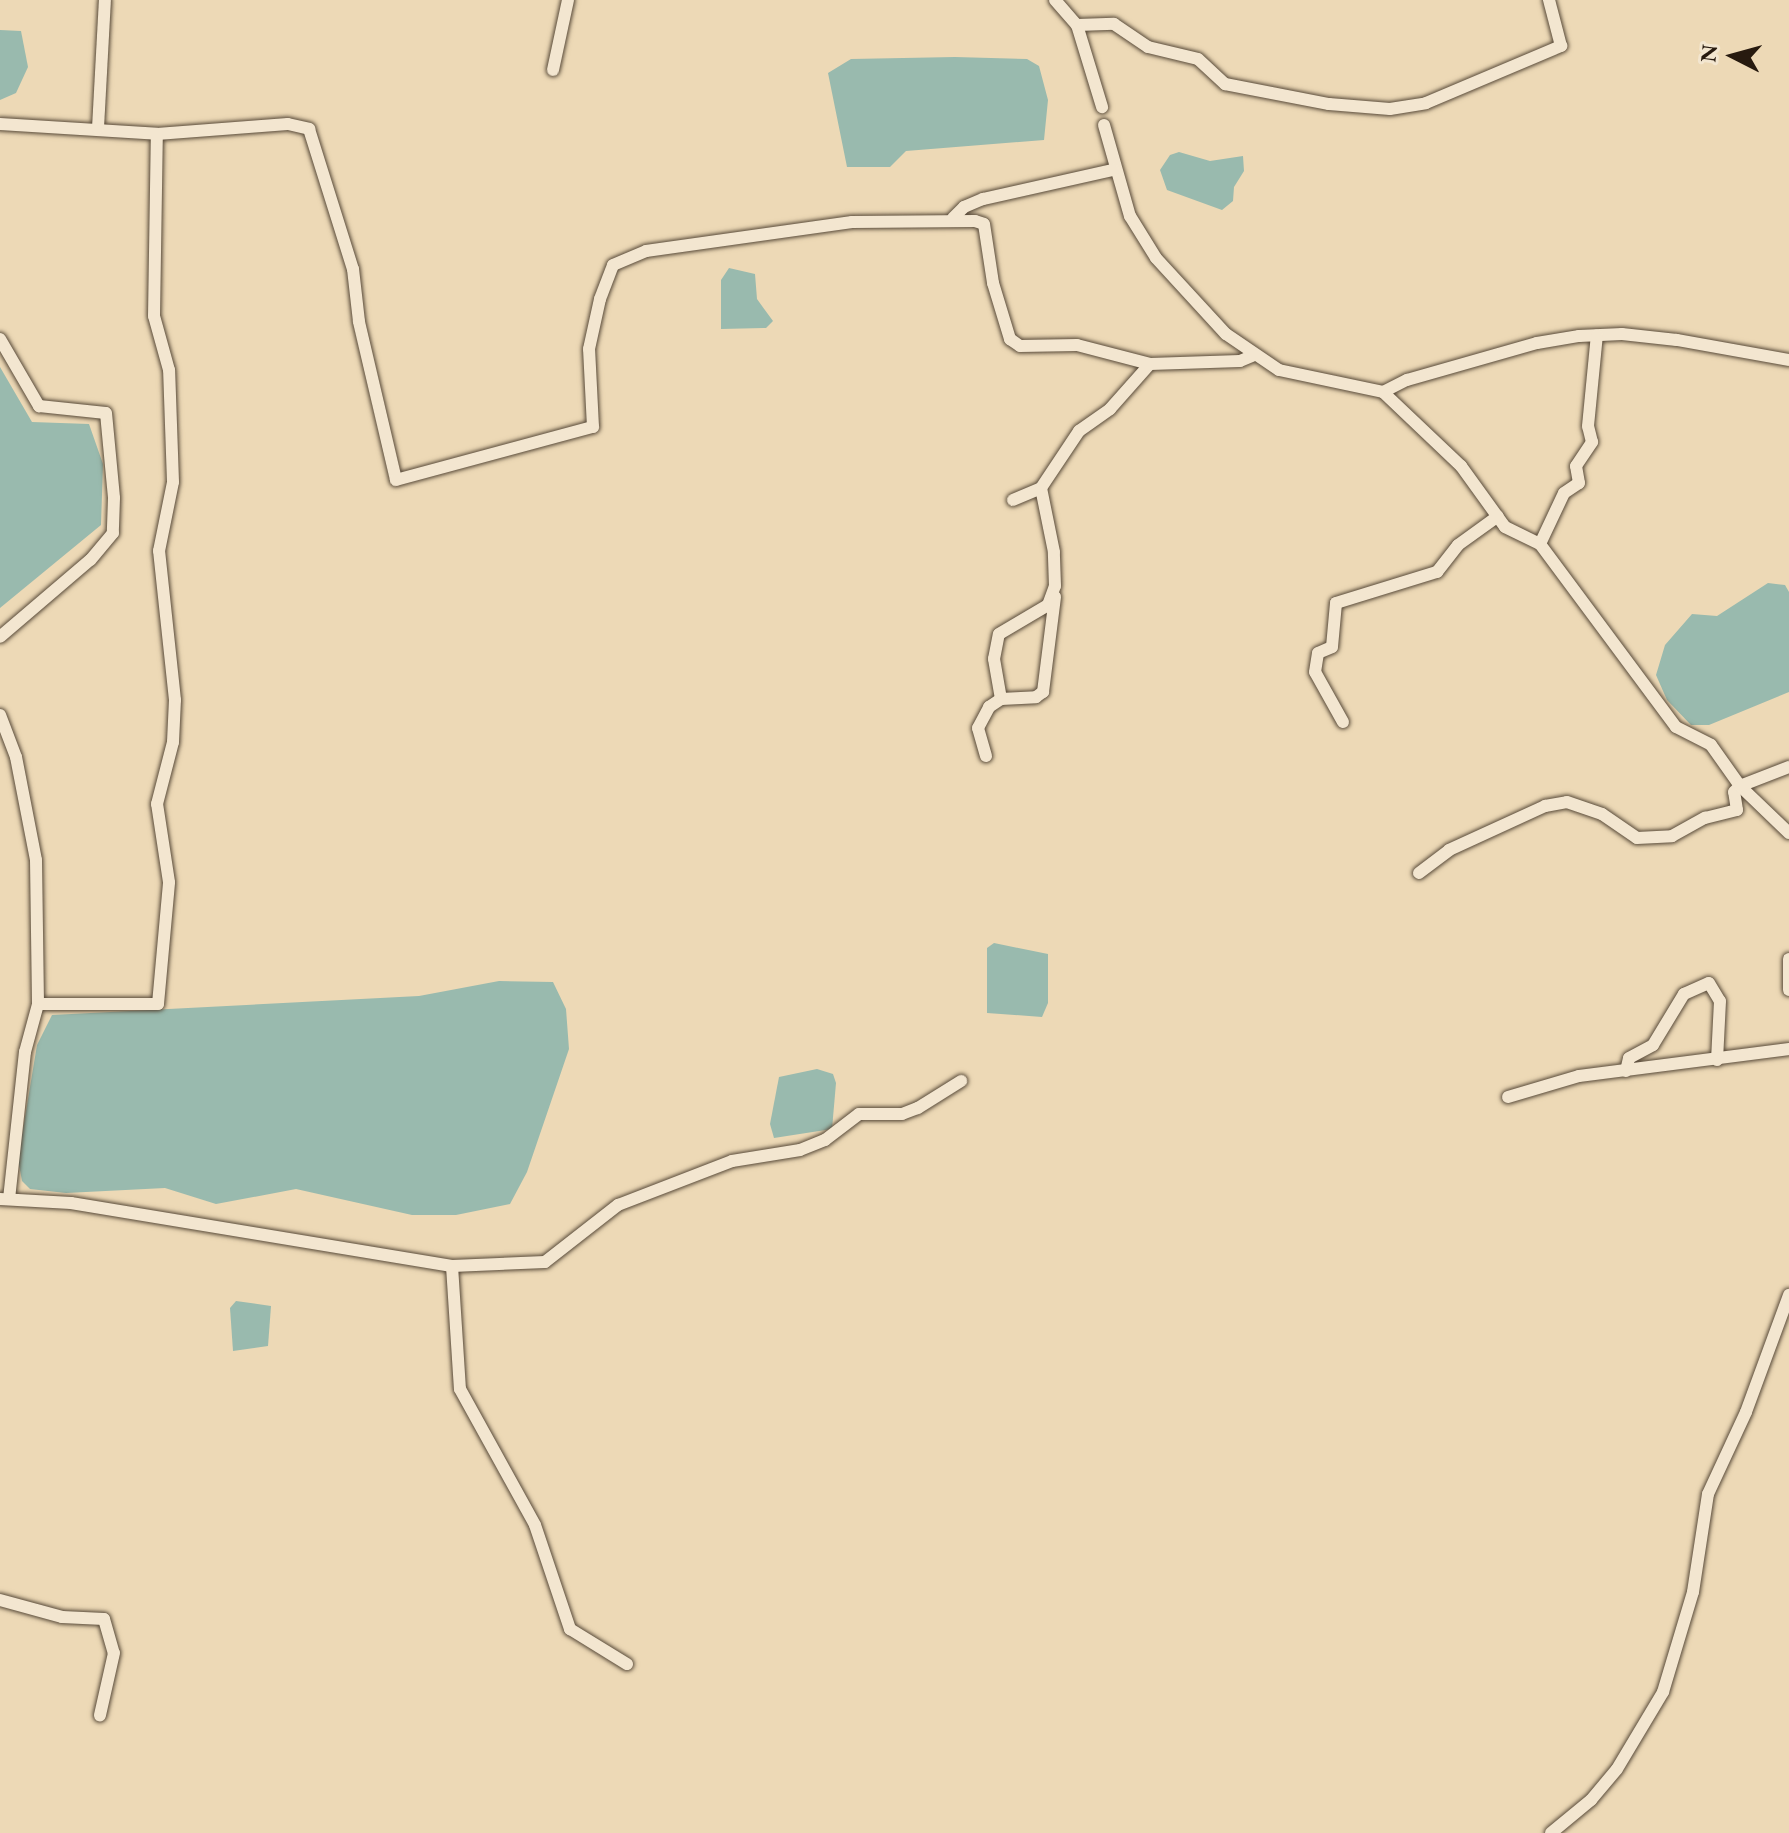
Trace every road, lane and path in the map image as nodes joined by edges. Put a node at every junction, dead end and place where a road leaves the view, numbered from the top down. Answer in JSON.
{"nodes":[{"id":1,"x":105,"y":0,"type":"edge"},
{"id":2,"x":568,"y":0,"type":"edge"},
{"id":3,"x":1055,"y":0,"type":"edge"},
{"id":4,"x":1549,"y":0,"type":"edge"},
{"id":5,"x":1077,"y":25,"type":"junction"},
{"id":6,"x":553,"y":70,"type":"dead end"},
{"id":7,"x":1102,"y":107,"type":"dead end"},
{"id":8,"x":0,"y":124,"type":"edge"},
{"id":9,"x":1104,"y":125,"type":"dead end"},
{"id":10,"x":98,"y":128,"type":"junction"},
{"id":11,"x":157,"y":134,"type":"junction"},
{"id":12,"x":1113,"y":170,"type":"junction"},
{"id":13,"x":953,"y":218,"type":"junction"},
{"id":14,"x":1597,"y":335,"type":"junction"},
{"id":15,"x":0,"y":339,"type":"edge"},
{"id":16,"x":1252,"y":356,"type":"junction"},
{"id":17,"x":1789,"y":360,"type":"edge"},
{"id":18,"x":1150,"y":364,"type":"junction"},
{"id":19,"x":1383,"y":392,"type":"junction"},
{"id":20,"x":1041,"y":488,"type":"junction"},
{"id":21,"x":1013,"y":500,"type":"dead end"},
{"id":22,"x":1498,"y":516,"type":"junction"},
{"id":23,"x":1540,"y":544,"type":"junction"},
{"id":24,"x":1055,"y":586,"type":"junction"},
{"id":25,"x":0,"y":637,"type":"edge"},
{"id":26,"x":1001,"y":699,"type":"junction"},
{"id":27,"x":0,"y":715,"type":"edge"},
{"id":28,"x":1343,"y":722,"type":"dead end"},
{"id":29,"x":986,"y":756,"type":"dead end"},
{"id":30,"x":1789,"y":767,"type":"edge"},
{"id":31,"x":1740,"y":786,"type":"junction"},
{"id":32,"x":1789,"y":833,"type":"edge"},
{"id":33,"x":1419,"y":873,"type":"dead end"},
{"id":34,"x":1789,"y":959,"type":"edge"},
{"id":35,"x":1789,"y":990,"type":"edge"},
{"id":36,"x":38,"y":1004,"type":"junction"},
{"id":37,"x":1789,"y":1049,"type":"edge"},
{"id":38,"x":1717,"y":1060,"type":"junction"},
{"id":39,"x":1626,"y":1071,"type":"junction"},
{"id":40,"x":961,"y":1081,"type":"dead end"},
{"id":41,"x":1508,"y":1097,"type":"dead end"},
{"id":42,"x":4,"y":1199,"type":"edge"},
{"id":43,"x":452,"y":1266,"type":"junction"},
{"id":44,"x":1789,"y":1295,"type":"edge"},
{"id":45,"x":0,"y":1600,"type":"edge"},
{"id":46,"x":627,"y":1664,"type":"dead end"},
{"id":47,"x":100,"y":1715,"type":"dead end"},
{"id":48,"x":1551,"y":1833,"type":"edge"}],
"edges":[{"from":1,"to":10,"type":"street"},
{"from":2,"to":6,"type":"street"},
{"from":3,"to":5,"type":"street"},
{"from":4,"to":5,"type":"street"},
{"from":5,"to":7,"type":"street"},
{"from":8,"to":10,"type":"street"},
{"from":9,"to":12,"type":"street"},
{"from":10,"to":11,"type":"street"},
{"from":11,"to":13,"type":"street"},
{"from":11,"to":36,"type":"street"},
{"from":12,"to":13,"type":"street"},
{"from":12,"to":16,"type":"street"},
{"from":13,"to":18,"type":"street"},
{"from":14,"to":17,"type":"street"},
{"from":14,"to":19,"type":"street"},
{"from":14,"to":23,"type":"street"},
{"from":15,"to":25,"type":"street"},
{"from":16,"to":18,"type":"street"},
{"from":16,"to":19,"type":"street"},
{"from":18,"to":20,"type":"street"},
{"from":19,"to":22,"type":"street"},
{"from":20,"to":21,"type":"street"},
{"from":20,"to":24,"type":"street"},
{"from":22,"to":23,"type":"street"},
{"from":22,"to":28,"type":"street"},
{"from":23,"to":31,"type":"street"},
{"from":24,"to":26,"type":"street"},
{"from":24,"to":26,"type":"street"},
{"from":26,"to":29,"type":"street"},
{"from":27,"to":36,"type":"street"},
{"from":30,"to":31,"type":"street"},
{"from":31,"to":32,"type":"street"},
{"from":31,"to":33,"type":"street"},
{"from":34,"to":35,"type":"street"},
{"from":36,"to":42,"type":"street"},
{"from":37,"to":38,"type":"street"},
{"from":38,"to":39,"type":"street"},
{"from":38,"to":39,"type":"street"},
{"from":39,"to":41,"type":"street"},
{"from":40,"to":43,"type":"street"},
{"from":42,"to":43,"type":"street"},
{"from":43,"to":46,"type":"street"},
{"from":44,"to":48,"type":"street"},
{"from":45,"to":47,"type":"street"}]}
